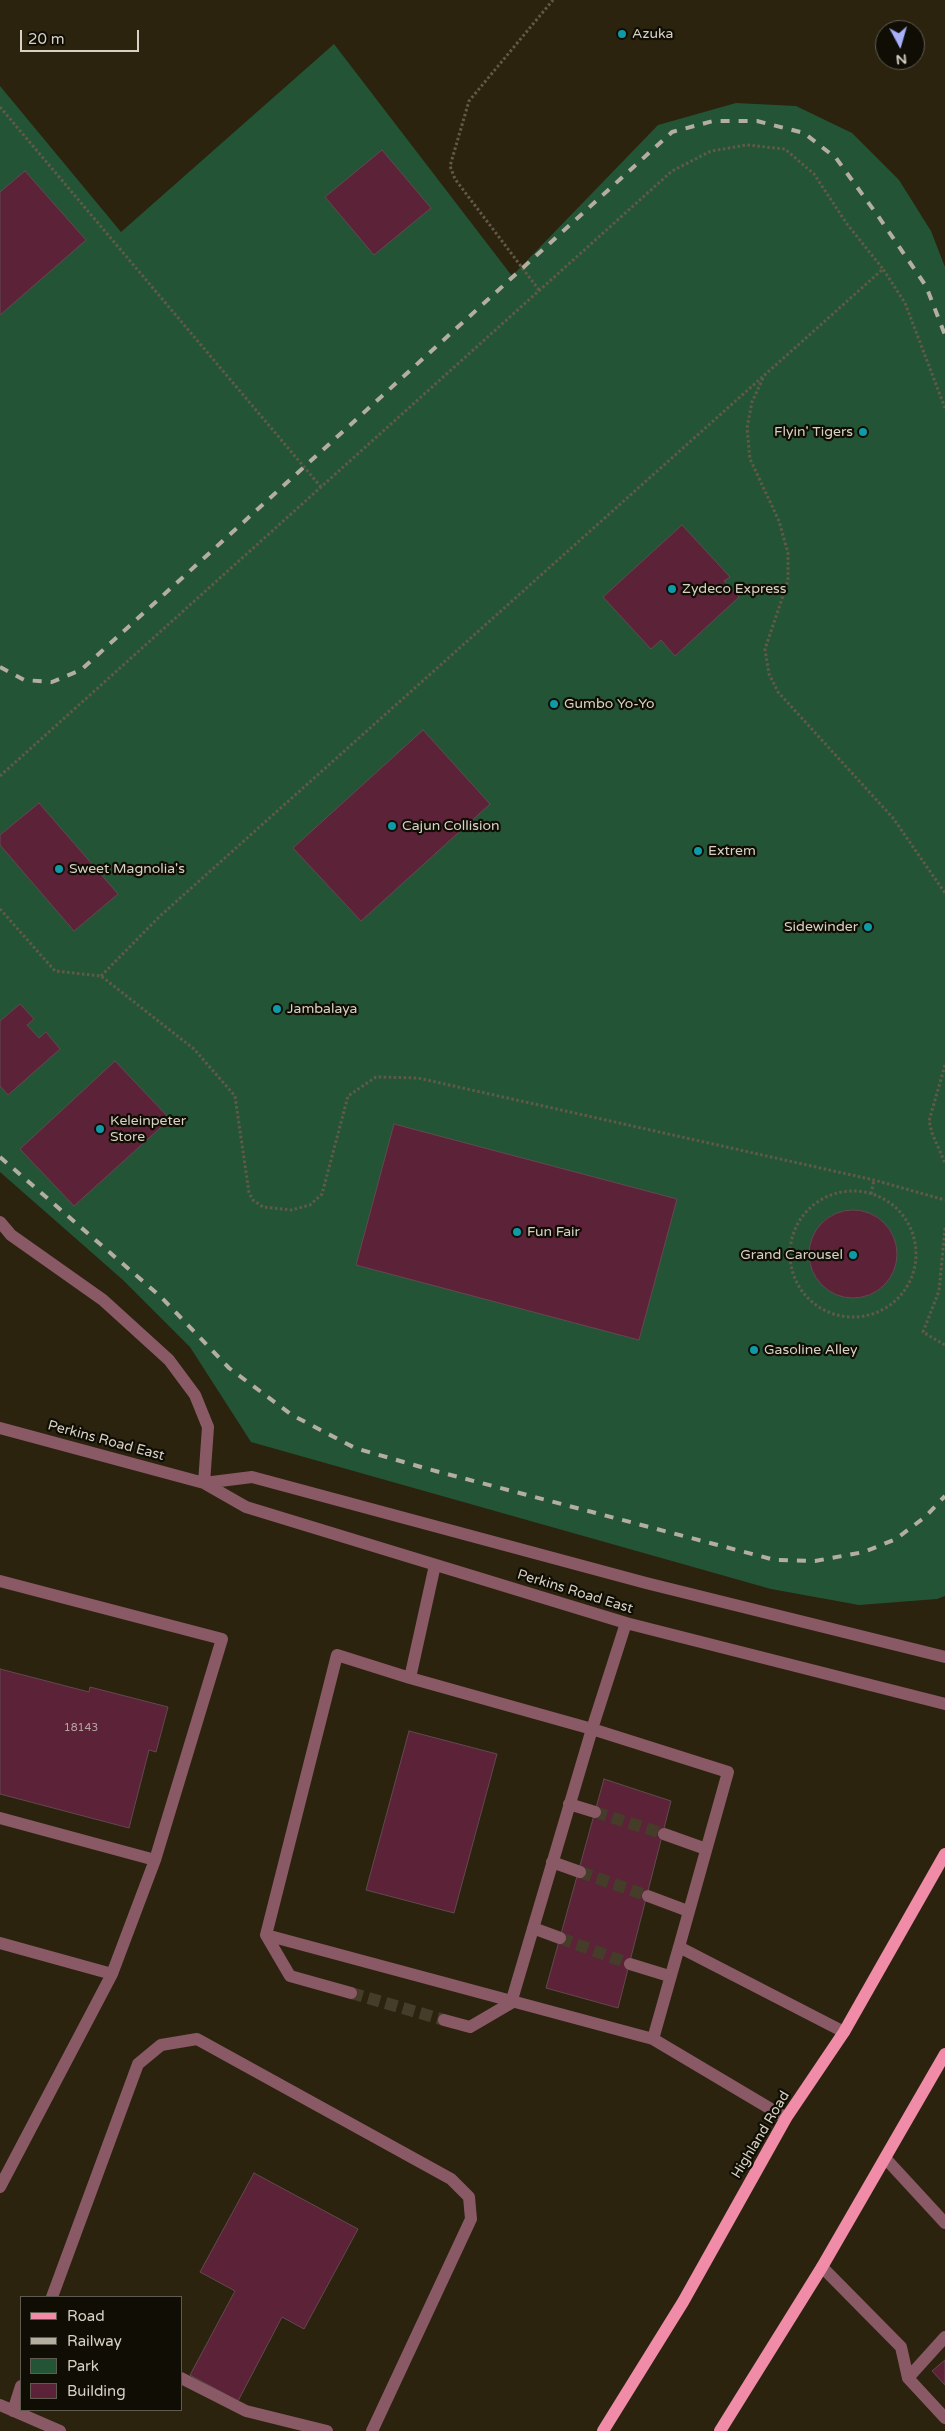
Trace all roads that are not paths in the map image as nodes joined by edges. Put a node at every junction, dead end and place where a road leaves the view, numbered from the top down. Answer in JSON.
{"nodes":[{"id":1,"x":0,"y":1222,"type":"edge"},
{"id":2,"x":0,"y":1428,"type":"edge"},
{"id":3,"x":204,"y":1483,"type":"junction"},
{"id":4,"x":435,"y":1565,"type":"junction"},
{"id":5,"x":0,"y":1581,"type":"edge"},
{"id":6,"x":626,"y":1623,"type":"junction"},
{"id":7,"x":945,"y":1657,"type":"edge"},
{"id":8,"x":410,"y":1678,"type":"junction"},
{"id":9,"x":945,"y":1704,"type":"edge"},
{"id":10,"x":592,"y":1729,"type":"junction"},
{"id":11,"x":569,"y":1804,"type":"junction"},
{"id":12,"x":595,"y":1812,"type":"tunnel mouth"},
{"id":13,"x":0,"y":1818,"type":"edge"},
{"id":14,"x":664,"y":1834,"type":"tunnel mouth"},
{"id":15,"x":706,"y":1849,"type":"junction"},
{"id":16,"x":945,"y":1854,"type":"edge"},
{"id":17,"x":155,"y":1860,"type":"junction"},
{"id":18,"x":552,"y":1862,"type":"junction"},
{"id":19,"x":580,"y":1872,"type":"tunnel mouth"},
{"id":20,"x":648,"y":1896,"type":"tunnel mouth"},
{"id":21,"x":688,"y":1911,"type":"junction"},
{"id":22,"x":533,"y":1928,"type":"junction"},
{"id":23,"x":266,"y":1935,"type":"junction"},
{"id":24,"x":560,"y":1938,"type":"tunnel mouth"},
{"id":25,"x":0,"y":1943,"type":"edge"},
{"id":26,"x":679,"y":1947,"type":"junction"},
{"id":27,"x":630,"y":1964,"type":"tunnel mouth"},
{"id":28,"x":112,"y":1974,"type":"junction"},
{"id":29,"x":669,"y":1976,"type":"junction"},
{"id":30,"x":351,"y":1993,"type":"tunnel mouth"},
{"id":31,"x":511,"y":2003,"type":"junction"},
{"id":32,"x":444,"y":2020,"type":"tunnel mouth"},
{"id":33,"x":844,"y":2032,"type":"junction"},
{"id":34,"x":653,"y":2039,"type":"junction"},
{"id":35,"x":945,"y":2054,"type":"edge"},
{"id":36,"x":786,"y":2118,"type":"junction"},
{"id":37,"x":886,"y":2159,"type":"junction"},
{"id":38,"x":0,"y":2187,"type":"edge"},
{"id":39,"x":945,"y":2223,"type":"edge"},
{"id":40,"x":822,"y":2267,"type":"junction"},
{"id":41,"x":52,"y":2296,"type":"edge"},
{"id":42,"x":945,"y":2337,"type":"edge"},
{"id":43,"x":908,"y":2378,"type":"junction"},
{"id":44,"x":182,"y":2379,"type":"edge"},
{"id":45,"x":20,"y":2389,"type":"edge"},
{"id":46,"x":0,"y":2405,"type":"edge"},
{"id":47,"x":13,"y":2411,"type":"junction"},
{"id":48,"x":945,"y":2418,"type":"edge"},
{"id":49,"x":60,"y":2431,"type":"edge"},
{"id":50,"x":327,"y":2431,"type":"edge"},
{"id":51,"x":372,"y":2431,"type":"edge"},
{"id":52,"x":603,"y":2431,"type":"edge"},
{"id":53,"x":720,"y":2431,"type":"edge"}],
"edges":[{"from":1,"to":3,"type":"street"},
{"from":2,"to":3,"type":"street","name":"Perkins Road East"},
{"from":3,"to":4,"type":"street","name":"Perkins Road East"},
{"from":3,"to":7,"type":"street","name":"Perkins Road East"},
{"from":4,"to":6,"type":"street","name":"Perkins Road East"},
{"from":4,"to":8,"type":"street"},
{"from":5,"to":17,"type":"street"},
{"from":6,"to":9,"type":"street","name":"Perkins Road East"},
{"from":6,"to":10,"type":"street"},
{"from":8,"to":10,"type":"street"},
{"from":8,"to":23,"type":"street"},
{"from":10,"to":11,"type":"street"},
{"from":10,"to":15,"type":"street"},
{"from":11,"to":12,"type":"street"},
{"from":11,"to":18,"type":"street"},
{"from":13,"to":17,"type":"street"},
{"from":14,"to":15,"type":"street"},
{"from":15,"to":21,"type":"street"},
{"from":16,"to":33,"type":"main road","name":"Highland Road"},
{"from":17,"to":28,"type":"street"},
{"from":18,"to":19,"type":"street"},
{"from":18,"to":22,"type":"street"},
{"from":20,"to":21,"type":"street"},
{"from":21,"to":26,"type":"street"},
{"from":22,"to":24,"type":"street"},
{"from":22,"to":31,"type":"street"},
{"from":23,"to":30,"type":"street"},
{"from":23,"to":31,"type":"street"},
{"from":25,"to":28,"type":"street"},
{"from":26,"to":29,"type":"street"},
{"from":26,"to":33,"type":"street"},
{"from":27,"to":29,"type":"street"},
{"from":28,"to":38,"type":"street"},
{"from":29,"to":34,"type":"street"},
{"from":31,"to":32,"type":"street"},
{"from":31,"to":34,"type":"street"},
{"from":33,"to":36,"type":"main road","name":"Highland Road"},
{"from":34,"to":36,"type":"street"},
{"from":35,"to":37,"type":"main road"},
{"from":36,"to":52,"type":"main road","name":"Highland Road"},
{"from":37,"to":39,"type":"street"},
{"from":37,"to":40,"type":"main road"},
{"from":40,"to":43,"type":"street"},
{"from":40,"to":53,"type":"main road"},
{"from":41,"to":51,"type":"street"},
{"from":42,"to":43,"type":"street"},
{"from":43,"to":48,"type":"street"},
{"from":44,"to":50,"type":"street"},
{"from":45,"to":47,"type":"street"},
{"from":46,"to":47,"type":"street"},
{"from":47,"to":49,"type":"street"}]}
